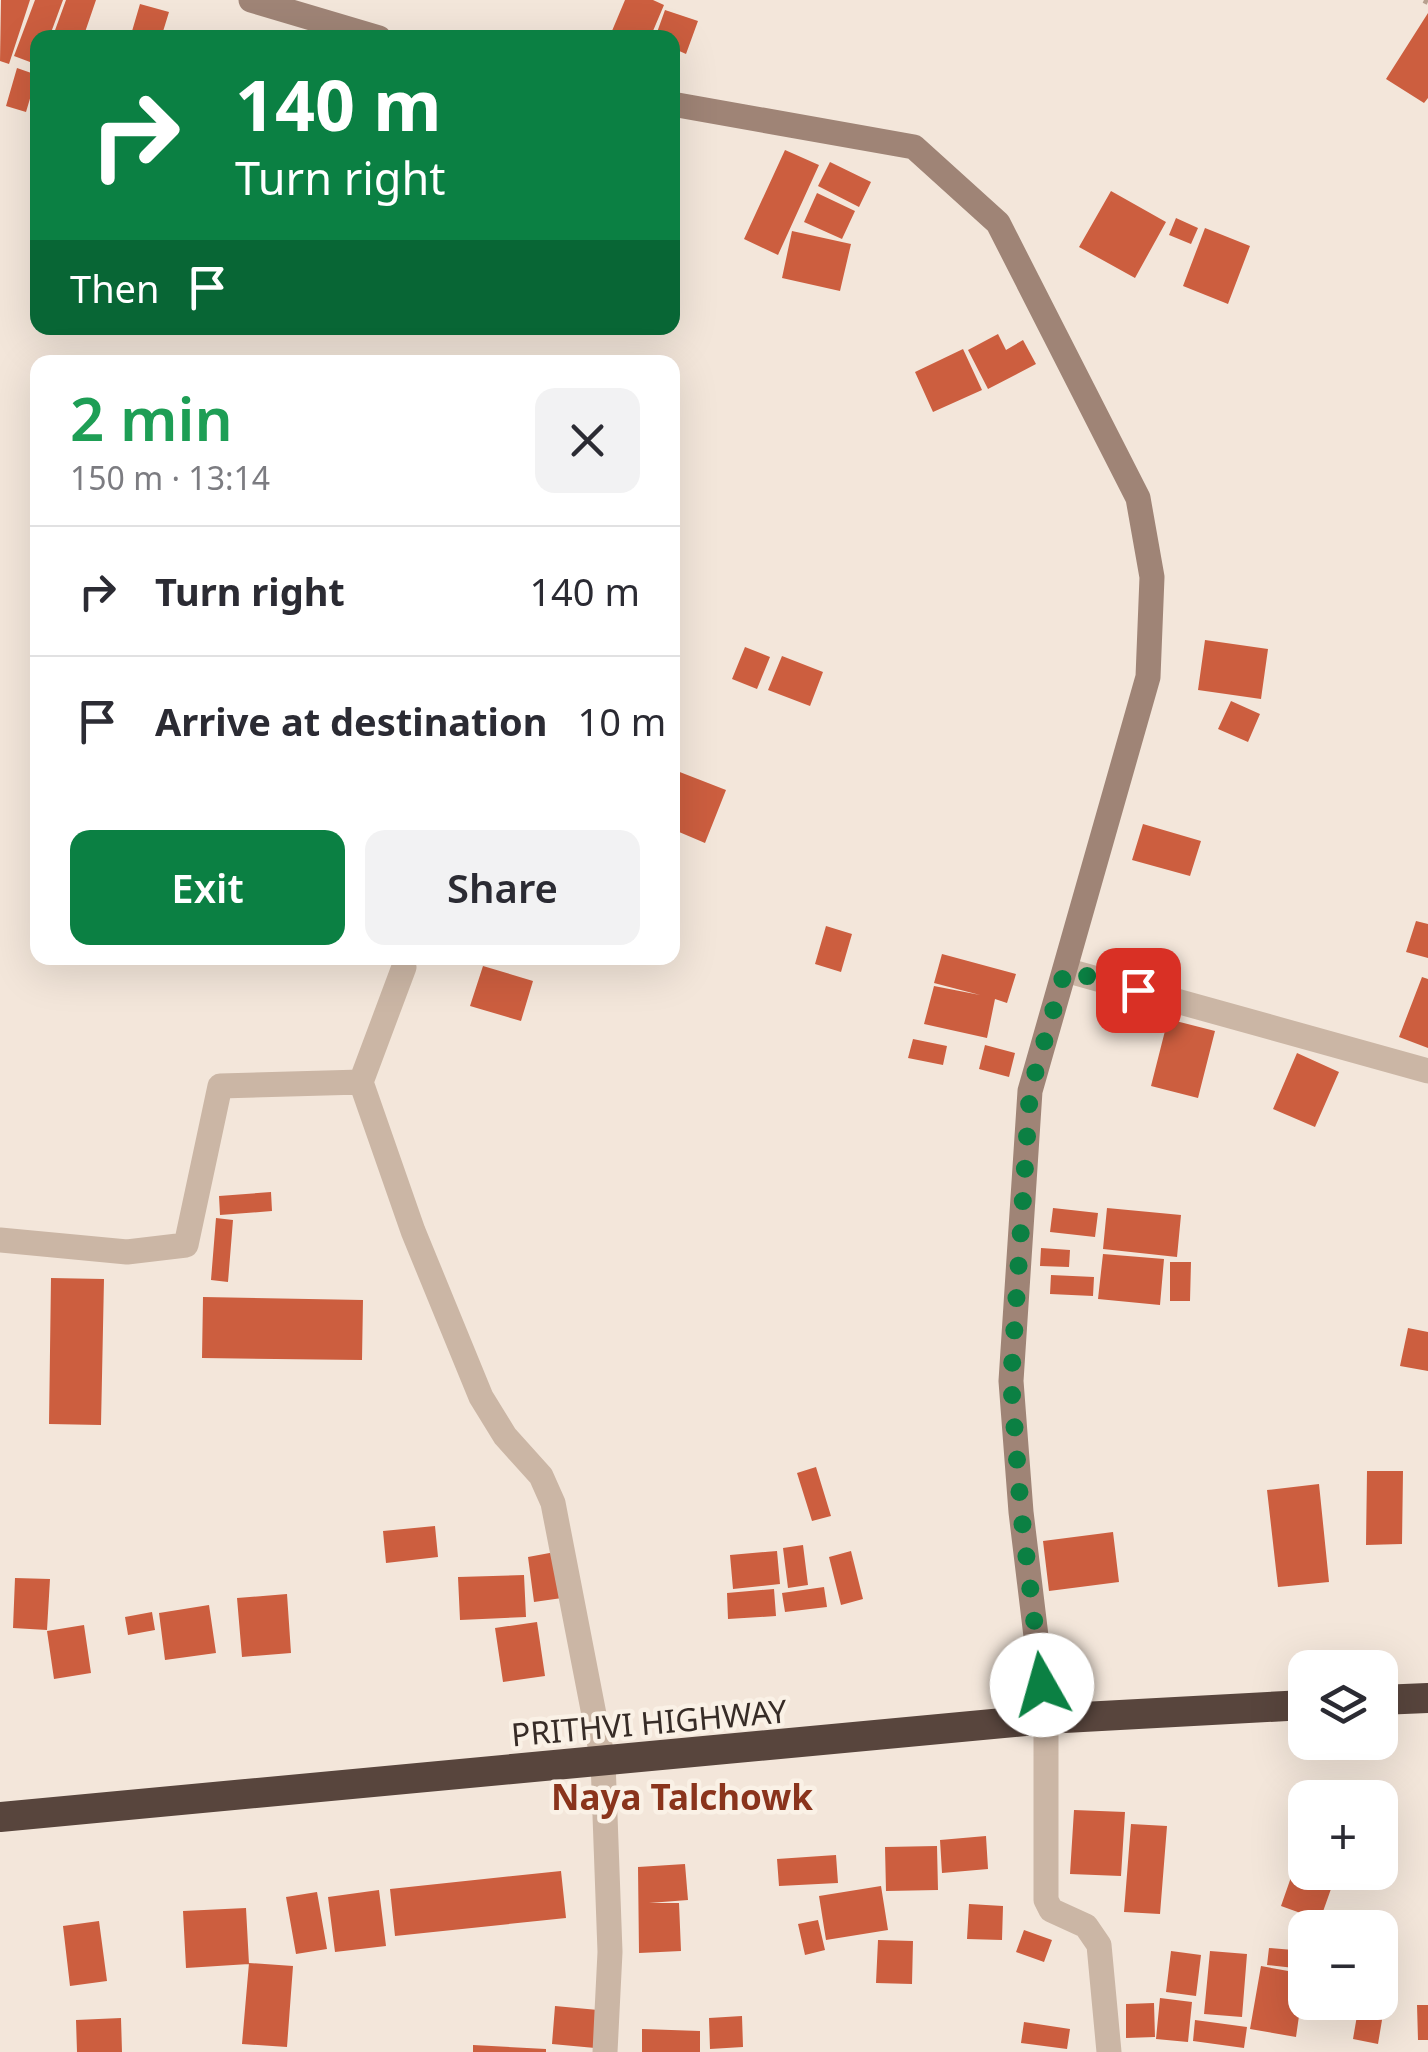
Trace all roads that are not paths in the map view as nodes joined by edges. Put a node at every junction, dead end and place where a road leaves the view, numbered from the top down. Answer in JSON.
{"nodes":[{"id":1,"x":250,"y":0,"type":"edge"},
{"id":2,"x":351,"y":30,"type":"edge"},
{"id":3,"x":680,"y":105,"type":"edge"},
{"id":4,"x":404,"y":966,"type":"dead end"},
{"id":5,"x":1065,"y":970,"type":"junction"},
{"id":6,"x":1428,"y":1071,"type":"edge"},
{"id":7,"x":361,"y":1082,"type":"junction"},
{"id":8,"x":0,"y":1240,"type":"edge"},
{"id":9,"x":1428,"y":1698,"type":"edge"},
{"id":10,"x":1398,"y":1699,"type":"edge"},
{"id":11,"x":1288,"y":1705,"type":"edge"},
{"id":12,"x":1046,"y":1719,"type":"junction"},
{"id":13,"x":603,"y":1760,"type":"junction"},
{"id":14,"x":0,"y":1817,"type":"edge"},
{"id":15,"x":604,"y":2052,"type":"edge"},
{"id":16,"x":1109,"y":2052,"type":"edge"}],
"edges":[{"from":1,"to":2,"type":"main road"},
{"from":3,"to":5,"type":"main road"},
{"from":4,"to":7,"type":"street"},
{"from":5,"to":6,"type":"street"},
{"from":5,"to":12,"type":"main road"},
{"from":7,"to":8,"type":"street"},
{"from":7,"to":13,"type":"street"},
{"from":9,"to":10,"type":"highway"},
{"from":11,"to":12,"type":"highway","name":"PRITHVI HIGHWAY"},
{"from":12,"to":13,"type":"highway","name":"PRITHVI HIGHWAY"},
{"from":12,"to":16,"type":"street"},
{"from":13,"to":14,"type":"highway","name":"PRITHVI HIGHWAY"},
{"from":13,"to":15,"type":"street"}]}
